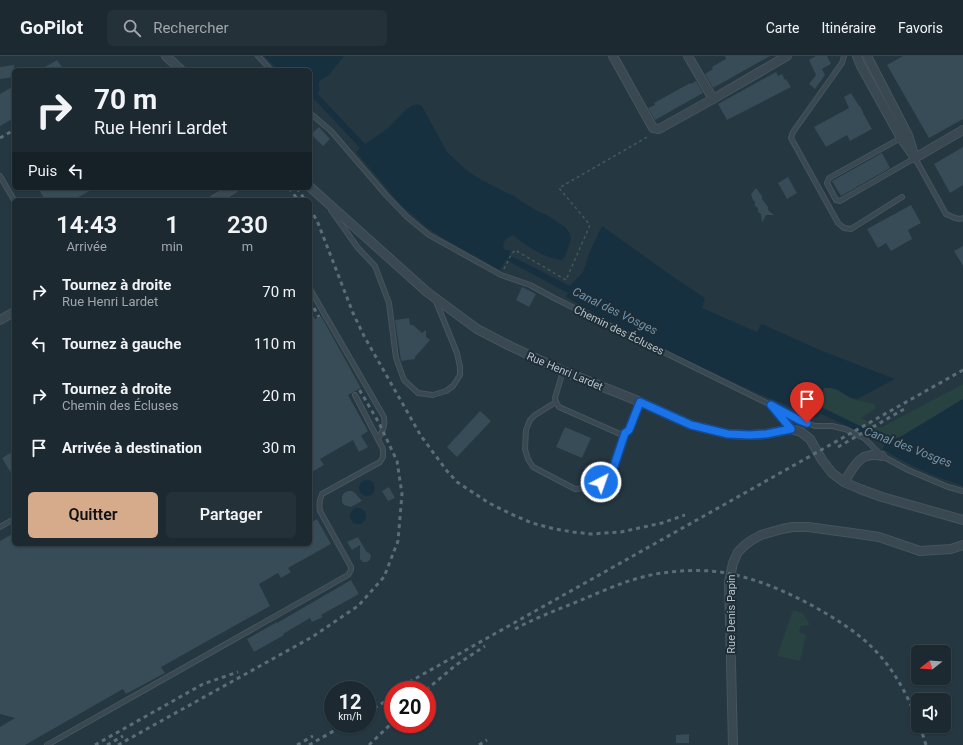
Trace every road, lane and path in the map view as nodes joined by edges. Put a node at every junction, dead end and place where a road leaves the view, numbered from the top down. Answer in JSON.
{"nodes":[{"id":1,"x":166,"y":56,"type":"edge"},
{"id":2,"x":258,"y":56,"type":"edge"},
{"id":3,"x":613,"y":56,"type":"edge"},
{"id":4,"x":688,"y":56,"type":"edge"},
{"id":5,"x":787,"y":56,"type":"edge"},
{"id":6,"x":844,"y":56,"type":"edge"},
{"id":7,"x":857,"y":56,"type":"edge"},
{"id":8,"x":867,"y":56,"type":"edge"},
{"id":9,"x":179,"y":68,"type":"edge"},
{"id":10,"x":269,"y":68,"type":"edge"},
{"id":11,"x":713,"y":99,"type":"junction"},
{"id":12,"x":312,"y":115,"type":"edge"},
{"id":13,"x":653,"y":128,"type":"junction"},
{"id":14,"x":963,"y":130,"type":"edge"},
{"id":15,"x":901,"y":138,"type":"junction"},
{"id":16,"x":915,"y":158,"type":"junction"},
{"id":17,"x":0,"y":176,"type":"edge"},
{"id":18,"x":312,"y":189,"type":"edge"},
{"id":19,"x":231,"y":190,"type":"edge"},
{"id":20,"x":902,"y":197,"type":"dead end"},
{"id":21,"x":13,"y":198,"type":"edge"},
{"id":22,"x":217,"y":198,"type":"edge"},
{"id":23,"x":325,"y":202,"type":"junction"},
{"id":24,"x":963,"y":218,"type":"edge"},
{"id":25,"x":507,"y":262,"type":"dead end"},
{"id":26,"x":312,"y":292,"type":"edge"},
{"id":27,"x":434,"y":297,"type":"junction"},
{"id":28,"x":12,"y":313,"type":"edge"},
{"id":29,"x":0,"y":320,"type":"edge"},
{"id":30,"x":563,"y":371,"type":"junction"},
{"id":31,"x":355,"y":395,"type":"dead end"},
{"id":32,"x":556,"y":402,"type":"junction"},
{"id":33,"x":640,"y":402,"type":"junction"},
{"id":34,"x":771,"y":405,"type":"junction"},
{"id":35,"x":791,"y":429,"type":"junction"},
{"id":36,"x":625,"y":433,"type":"junction"},
{"id":37,"x":378,"y":439,"type":"junction"},
{"id":38,"x":882,"y":456,"type":"junction"},
{"id":39,"x":844,"y":482,"type":"junction"},
{"id":40,"x":963,"y":491,"type":"edge"},
{"id":41,"x":963,"y":520,"type":"edge"},
{"id":42,"x":12,"y":521,"type":"edge"},
{"id":43,"x":0,"y":527,"type":"edge"},
{"id":44,"x":963,"y":545,"type":"edge"},
{"id":45,"x":47,"y":745,"type":"edge"},
{"id":46,"x":734,"y":745,"type":"edge"}],
"edges":[{"from":1,"to":9,"type":"street"},
{"from":2,"to":10,"type":"lane"},
{"from":3,"to":13,"type":"street"},
{"from":4,"to":11,"type":"street"},
{"from":5,"to":11,"type":"street"},
{"from":6,"to":20,"type":"lane"},
{"from":7,"to":15,"type":"street"},
{"from":8,"to":16,"type":"street"},
{"from":11,"to":13,"type":"street"},
{"from":12,"to":34,"type":"lane","name":"Chemin des Écluses"},
{"from":13,"to":25,"type":"path"},
{"from":14,"to":16,"type":"street"},
{"from":15,"to":16,"type":"street"},
{"from":15,"to":16,"type":"lane"},
{"from":16,"to":24,"type":"lane"},
{"from":17,"to":21,"type":"lane"},
{"from":18,"to":23,"type":"street","name":"Rue Henri Lardet"},
{"from":19,"to":22,"type":"street"},
{"from":23,"to":27,"type":"street","name":"Rue Henri Lardet"},
{"from":23,"to":27,"type":"lane"},
{"from":26,"to":37,"type":"lane"},
{"from":27,"to":30,"type":"street","name":"Rue Henri Lardet"},
{"from":28,"to":29,"type":"street"},
{"from":30,"to":32,"type":"lane"},
{"from":30,"to":33,"type":"street","name":"Rue Henri Lardet"},
{"from":31,"to":37,"type":"lane"},
{"from":32,"to":36,"type":"lane"},
{"from":32,"to":36,"type":"lane"},
{"from":33,"to":35,"type":"street","name":"Rue Henri Lardet"},
{"from":33,"to":36,"type":"lane"},
{"from":34,"to":35,"type":"lane"},
{"from":34,"to":38,"type":"lane","name":"Chemin des Écluses"},
{"from":35,"to":39,"type":"street"},
{"from":37,"to":45,"type":"lane"},
{"from":38,"to":39,"type":"street"},
{"from":38,"to":40,"type":"lane","name":"Chemin des Écluses"},
{"from":39,"to":41,"type":"street"},
{"from":42,"to":43,"type":"lane"},
{"from":44,"to":46,"type":"street","name":"Rue Denis Papin"}]}
